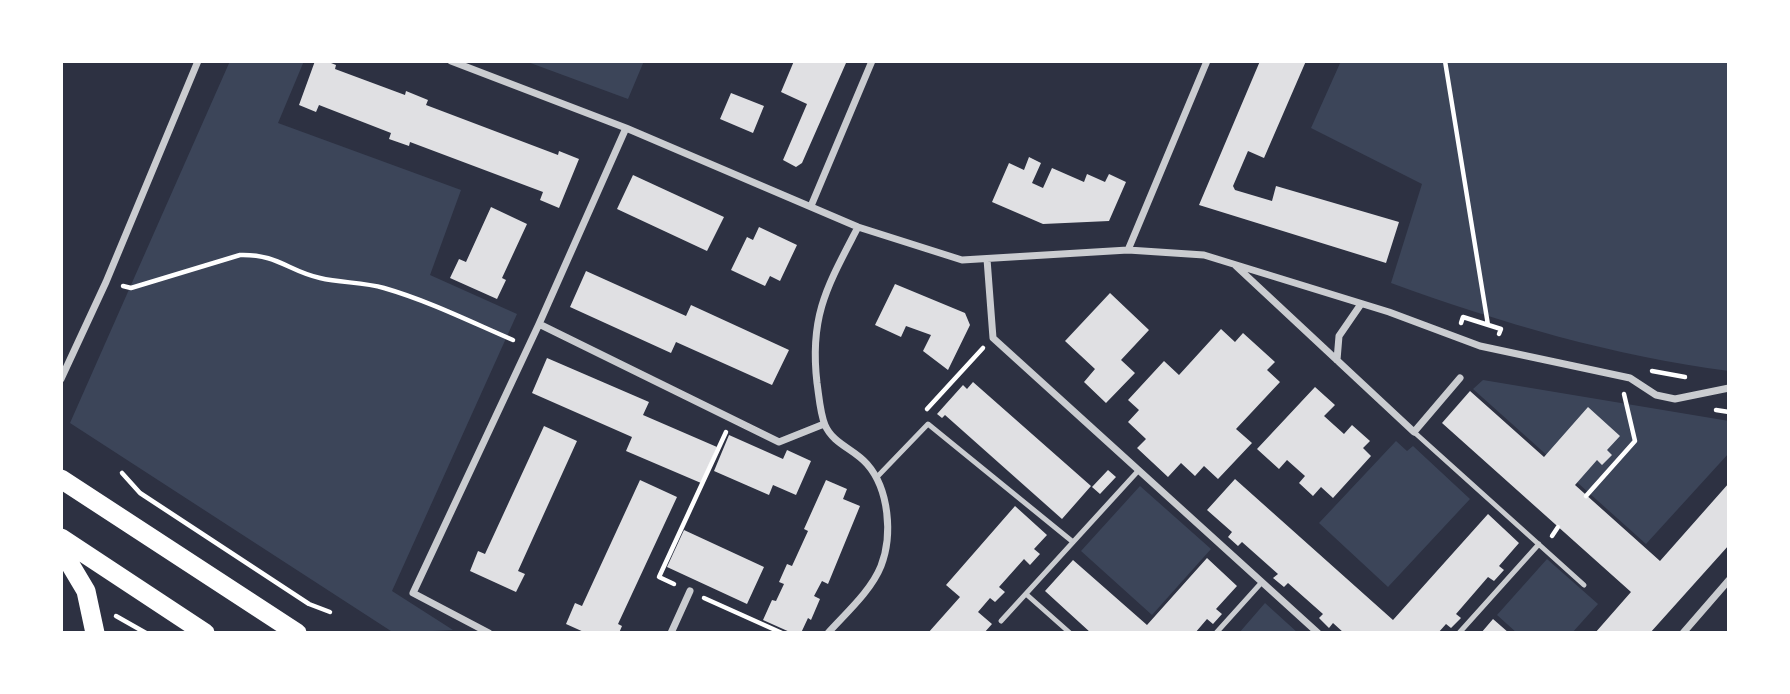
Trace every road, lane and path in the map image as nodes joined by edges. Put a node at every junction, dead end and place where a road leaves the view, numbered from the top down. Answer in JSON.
{"nodes":[{"id":1,"x":198,"y":61,"type":"edge"},
{"id":2,"x":451,"y":61,"type":"edge"},
{"id":3,"x":872,"y":61,"type":"edge"},
{"id":4,"x":1207,"y":61,"type":"edge"},
{"id":5,"x":1445,"y":61,"type":"edge"},
{"id":6,"x":626,"y":128,"type":"junction"},
{"id":7,"x":811,"y":206,"type":"junction"},
{"id":8,"x":858,"y":227,"type":"junction"},
{"id":9,"x":1128,"y":250,"type":"junction"},
{"id":10,"x":987,"y":258,"type":"junction"},
{"id":11,"x":1233,"y":263,"type":"junction"},
{"id":12,"x":106,"y":282,"type":"junction"},
{"id":13,"x":1361,"y":304,"type":"junction"},
{"id":14,"x":539,"y":324,"type":"junction"},
{"id":15,"x":1488,"y":325,"type":"dead end"},
{"id":16,"x":993,"y":338,"type":"junction"},
{"id":17,"x":527,"y":346,"type":"junction"},
{"id":18,"x":1337,"y":360,"type":"junction"},
{"id":19,"x":1619,"y":376,"type":"junction"},
{"id":20,"x":1460,"y":378,"type":"dead end"},
{"id":21,"x":1630,"y":378,"type":"junction"},
{"id":22,"x":61,"y":379,"type":"edge"},
{"id":23,"x":1729,"y":388,"type":"edge"},
{"id":24,"x":1701,"y":394,"type":"junction"},
{"id":25,"x":732,"y":418,"type":"junction"},
{"id":26,"x":824,"y":424,"type":"junction"},
{"id":27,"x":928,"y":424,"type":"junction"},
{"id":28,"x":1414,"y":432,"type":"junction"},
{"id":29,"x":1138,"y":471,"type":"junction"},
{"id":30,"x":122,"y":473,"type":"dead end"},
{"id":31,"x":877,"y":477,"type":"junction"},
{"id":32,"x":61,"y":479,"type":"edge"},
{"id":33,"x":1586,"y":496,"type":"dead end"},
{"id":34,"x":61,"y":538,"type":"edge"},
{"id":35,"x":1073,"y":542,"type":"junction"},
{"id":36,"x":1539,"y":544,"type":"junction"},
{"id":37,"x":61,"y":549,"type":"edge"},
{"id":38,"x":1729,"y":580,"type":"edge"},
{"id":39,"x":1262,"y":582,"type":"junction"},
{"id":40,"x":1584,"y":585,"type":"dead end"},
{"id":41,"x":690,"y":591,"type":"junction"},
{"id":42,"x":1026,"y":594,"type":"junction"},
{"id":43,"x":108,"y":611,"type":"dead end"},
{"id":44,"x":330,"y":612,"type":"dead end"},
{"id":45,"x":1001,"y":621,"type":"dead end"},
{"id":46,"x":95,"y":633,"type":"edge"},
{"id":47,"x":146,"y":633,"type":"edge"},
{"id":48,"x":205,"y":633,"type":"edge"},
{"id":49,"x":297,"y":633,"type":"edge"},
{"id":50,"x":489,"y":633,"type":"edge"},
{"id":51,"x":671,"y":633,"type":"edge"},
{"id":52,"x":782,"y":633,"type":"edge"},
{"id":53,"x":828,"y":633,"type":"edge"},
{"id":54,"x":1070,"y":633,"type":"edge"},
{"id":55,"x":1216,"y":633,"type":"edge"},
{"id":56,"x":1318,"y":633,"type":"edge"},
{"id":57,"x":1459,"y":633,"type":"edge"},
{"id":58,"x":1683,"y":633,"type":"edge"}],
"edges":[{"from":1,"to":12,"type":"street"},
{"from":2,"to":6,"type":"street"},
{"from":3,"to":7,"type":"street"},
{"from":4,"to":9,"type":"street"},
{"from":5,"to":15,"type":"path"},
{"from":6,"to":7,"type":"street"},
{"from":6,"to":14,"type":"street"},
{"from":7,"to":8,"type":"street"},
{"from":8,"to":10,"type":"street"},
{"from":8,"to":26,"type":"street"},
{"from":9,"to":10,"type":"street"},
{"from":9,"to":11,"type":"street"},
{"from":10,"to":16,"type":"street"},
{"from":11,"to":13,"type":"street"},
{"from":11,"to":18,"type":"street"},
{"from":12,"to":17,"type":"path"},
{"from":12,"to":22,"type":"street"},
{"from":13,"to":18,"type":"street"},
{"from":13,"to":19,"type":"street"},
{"from":14,"to":17,"type":"street"},
{"from":14,"to":25,"type":"street"},
{"from":16,"to":27,"type":"path"},
{"from":16,"to":29,"type":"street"},
{"from":17,"to":50,"type":"street"},
{"from":18,"to":28,"type":"street"},
{"from":19,"to":21,"type":"street"},
{"from":19,"to":33,"type":"path"},
{"from":20,"to":28,"type":"street"},
{"from":21,"to":24,"type":"street"},
{"from":21,"to":24,"type":"path"},
{"from":23,"to":24,"type":"street"},
{"from":25,"to":26,"type":"street"},
{"from":25,"to":41,"type":"path"},
{"from":26,"to":31,"type":"street"},
{"from":27,"to":31,"type":"lane"},
{"from":27,"to":35,"type":"lane"},
{"from":28,"to":36,"type":"lane"},
{"from":29,"to":35,"type":"lane"},
{"from":29,"to":39,"type":"street"},
{"from":30,"to":44,"type":"path"},
{"from":31,"to":53,"type":"street"},
{"from":32,"to":49,"type":"highway"},
{"from":34,"to":48,"type":"highway"},
{"from":35,"to":42,"type":"lane"},
{"from":36,"to":40,"type":"lane"},
{"from":36,"to":57,"type":"lane"},
{"from":37,"to":46,"type":"highway"},
{"from":38,"to":58,"type":"street"},
{"from":39,"to":55,"type":"lane"},
{"from":39,"to":56,"type":"street"},
{"from":41,"to":51,"type":"street"},
{"from":41,"to":52,"type":"path"},
{"from":42,"to":45,"type":"lane"},
{"from":42,"to":54,"type":"lane"},
{"from":43,"to":47,"type":"path"}]}
